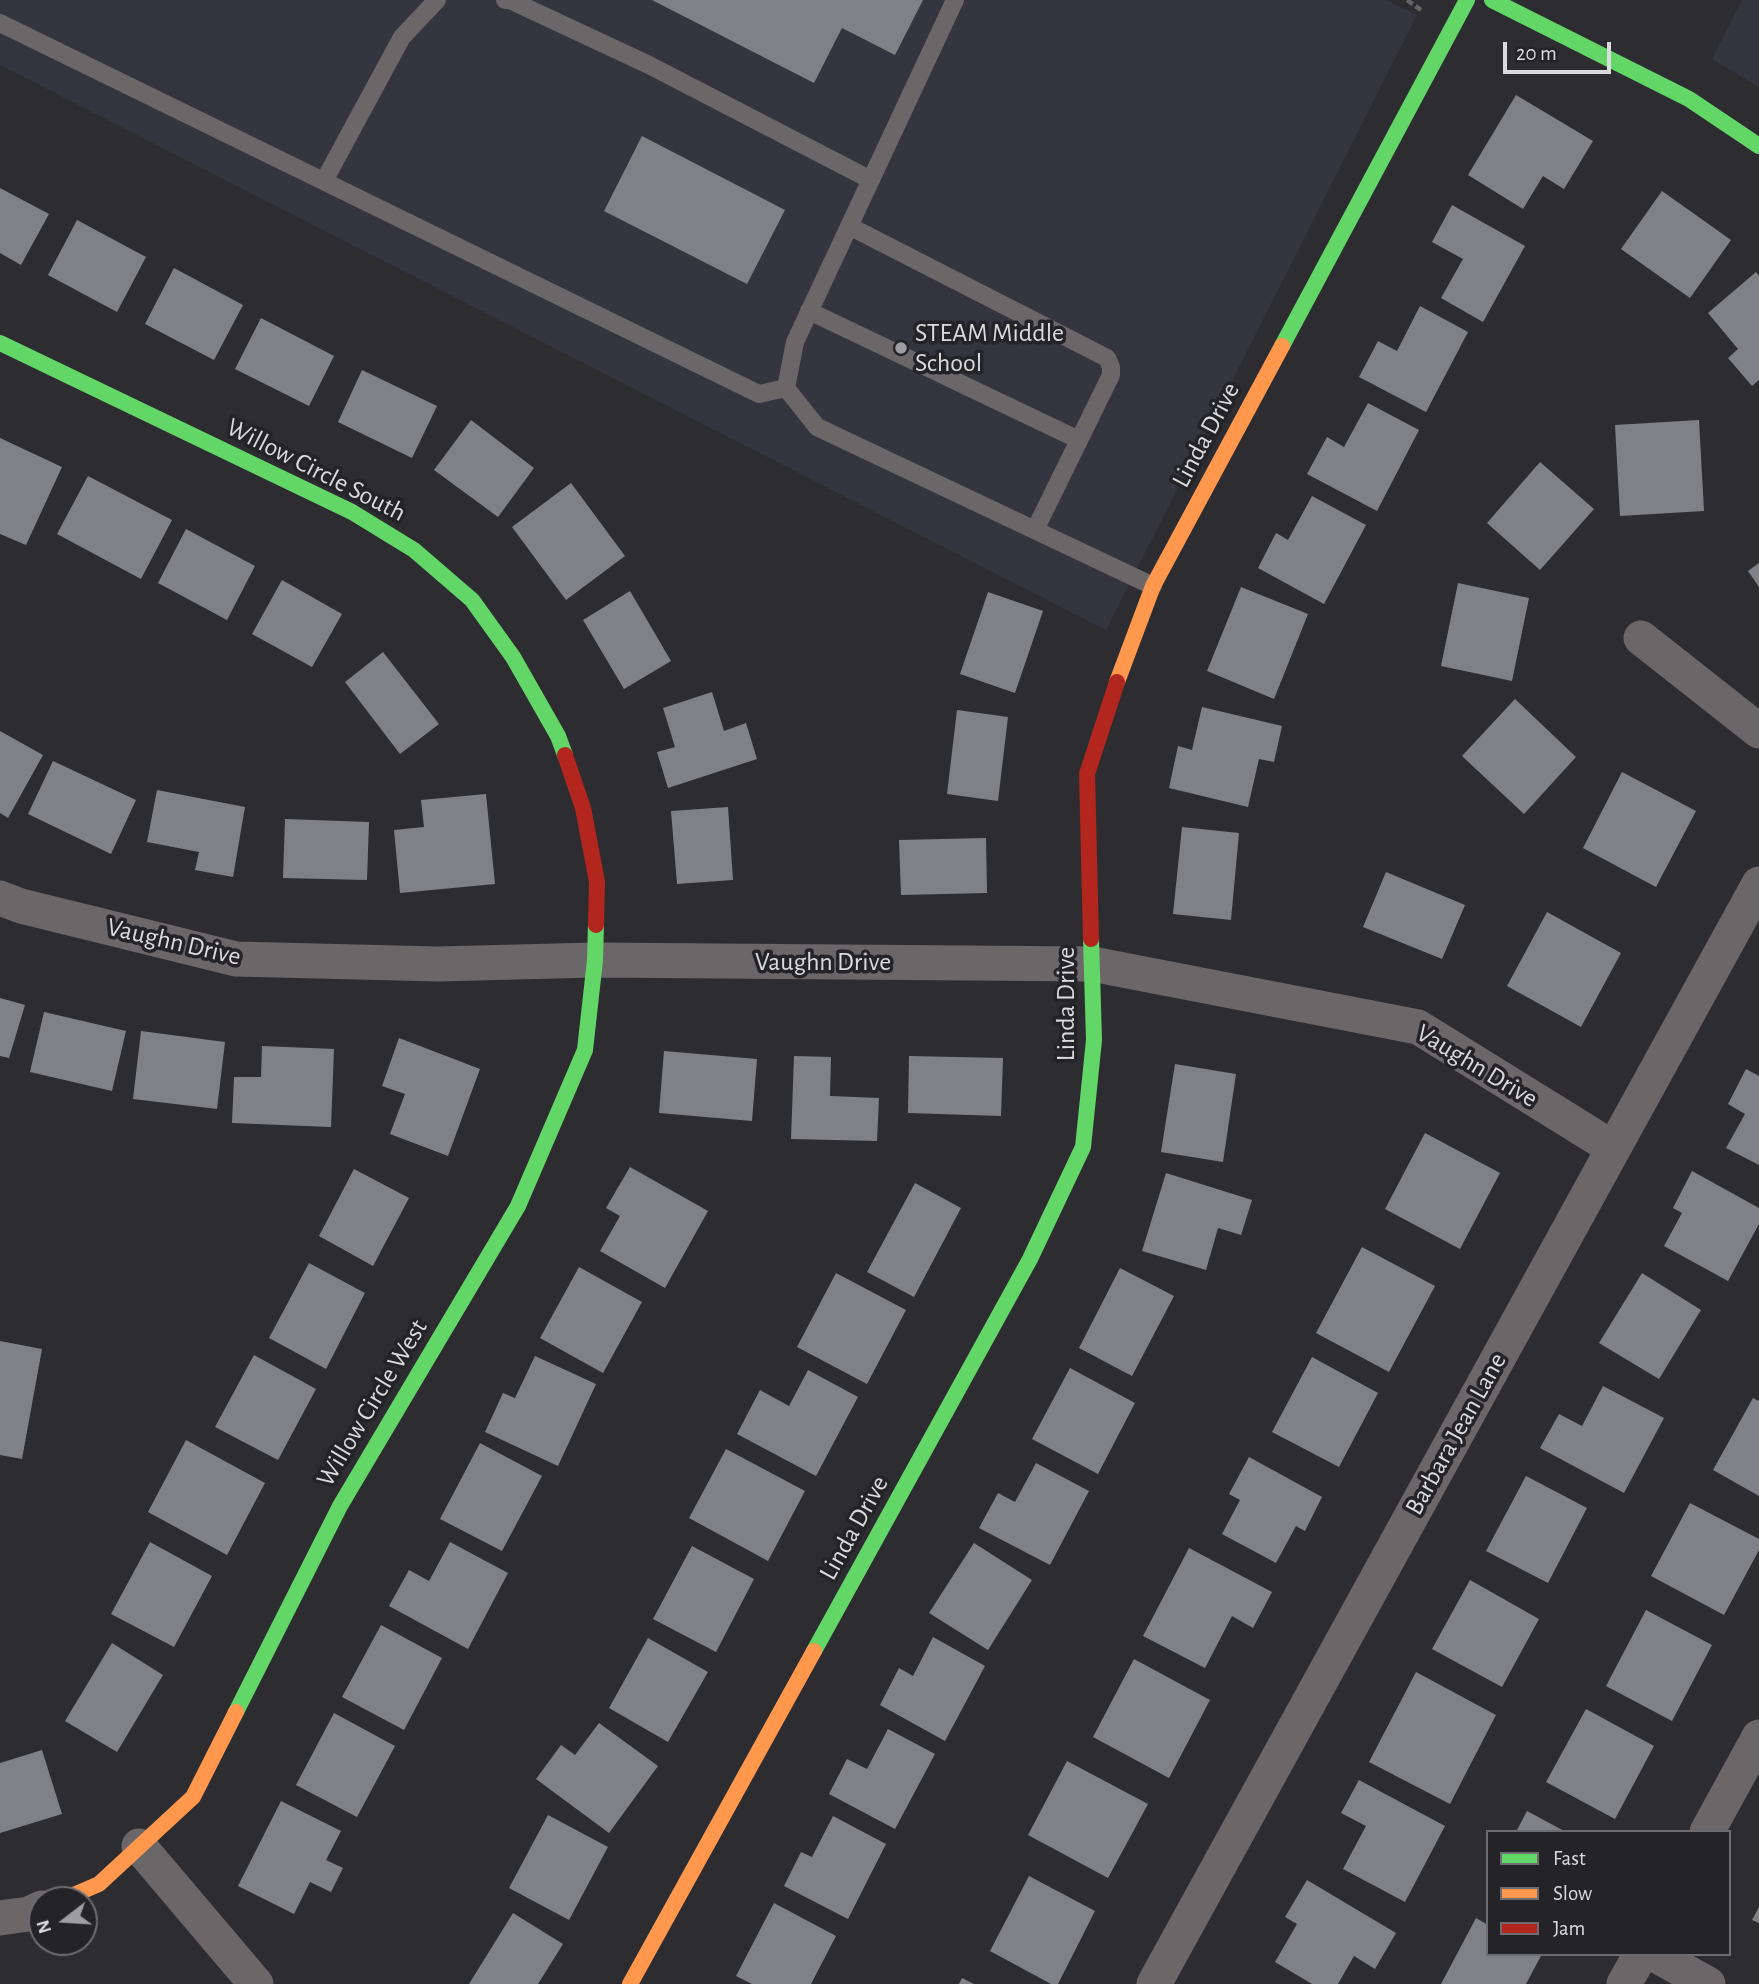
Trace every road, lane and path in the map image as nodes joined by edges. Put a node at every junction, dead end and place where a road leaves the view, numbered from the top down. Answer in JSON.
{"nodes":[{"id":1,"x":437,"y":0,"type":"edge"},
{"id":2,"x":505,"y":0,"type":"edge"},
{"id":3,"x":955,"y":0,"type":"edge"},
{"id":4,"x":1467,"y":0,"type":"edge"},
{"id":5,"x":1492,"y":0,"type":"edge"},
{"id":6,"x":0,"y":23,"type":"edge"},
{"id":7,"x":1759,"y":146,"type":"edge"},
{"id":8,"x":871,"y":180,"type":"junction"},
{"id":9,"x":324,"y":181,"type":"junction"},
{"id":10,"x":849,"y":226,"type":"junction"},
{"id":11,"x":809,"y":311,"type":"junction"},
{"id":12,"x":0,"y":342,"type":"edge"},
{"id":13,"x":786,"y":388,"type":"junction"},
{"id":14,"x":1079,"y":440,"type":"junction"},
{"id":15,"x":1035,"y":530,"type":"junction"},
{"id":16,"x":1153,"y":586,"type":"junction"},
{"id":17,"x":1641,"y":638,"type":"dead end"},
{"id":18,"x":1759,"y":731,"type":"edge"},
{"id":19,"x":1759,"y":884,"type":"edge"},
{"id":20,"x":0,"y":898,"type":"edge"},
{"id":21,"x":595,"y":960,"type":"junction"},
{"id":22,"x":1092,"y":964,"type":"junction"},
{"id":23,"x":1613,"y":1149,"type":"junction"},
{"id":24,"x":1759,"y":1737,"type":"edge"},
{"id":25,"x":1708,"y":1830,"type":"edge"},
{"id":26,"x":139,"y":1846,"type":"junction"},
{"id":27,"x":94,"y":1886,"type":"edge"},
{"id":28,"x":28,"y":1914,"type":"edge"},
{"id":29,"x":0,"y":1918,"type":"edge"},
{"id":30,"x":1640,"y":1956,"type":"edge"},
{"id":31,"x":1658,"y":1956,"type":"edge"},
{"id":32,"x":256,"y":1984,"type":"edge"},
{"id":33,"x":630,"y":1984,"type":"edge"},
{"id":34,"x":1154,"y":1984,"type":"edge"},
{"id":35,"x":1624,"y":1984,"type":"edge"},
{"id":36,"x":1709,"y":1984,"type":"edge"}],
"edges":[{"from":1,"to":9,"type":"lane"},
{"from":2,"to":8,"type":"lane"},
{"from":3,"to":8,"type":"lane"},
{"from":4,"to":16,"type":"street","name":"Linda Drive"},
{"from":5,"to":7,"type":"street"},
{"from":6,"to":9,"type":"lane"},
{"from":8,"to":10,"type":"lane"},
{"from":9,"to":13,"type":"lane"},
{"from":10,"to":11,"type":"lane"},
{"from":10,"to":14,"type":"lane"},
{"from":11,"to":13,"type":"lane"},
{"from":11,"to":14,"type":"lane"},
{"from":12,"to":21,"type":"street","name":"Willow Circle South"},
{"from":13,"to":15,"type":"lane"},
{"from":14,"to":15,"type":"lane"},
{"from":15,"to":16,"type":"lane"},
{"from":16,"to":22,"type":"street","name":"Linda Drive"},
{"from":17,"to":18,"type":"street"},
{"from":19,"to":23,"type":"street","name":"Barbara Jean Lane"},
{"from":20,"to":21,"type":"street","name":"Vaughn Drive"},
{"from":21,"to":22,"type":"street","name":"Vaughn Drive"},
{"from":21,"to":26,"type":"street","name":"Willow Circle West"},
{"from":22,"to":23,"type":"street","name":"Vaughn Drive"},
{"from":22,"to":33,"type":"street","name":"Linda Drive"},
{"from":23,"to":34,"type":"street","name":"Barbara Jean Lane"},
{"from":24,"to":25,"type":"street"},
{"from":26,"to":27,"type":"street","name":"Willow Circle West"},
{"from":26,"to":32,"type":"street"},
{"from":28,"to":29,"type":"street"},
{"from":30,"to":35,"type":"street"},
{"from":31,"to":36,"type":"street"}]}
